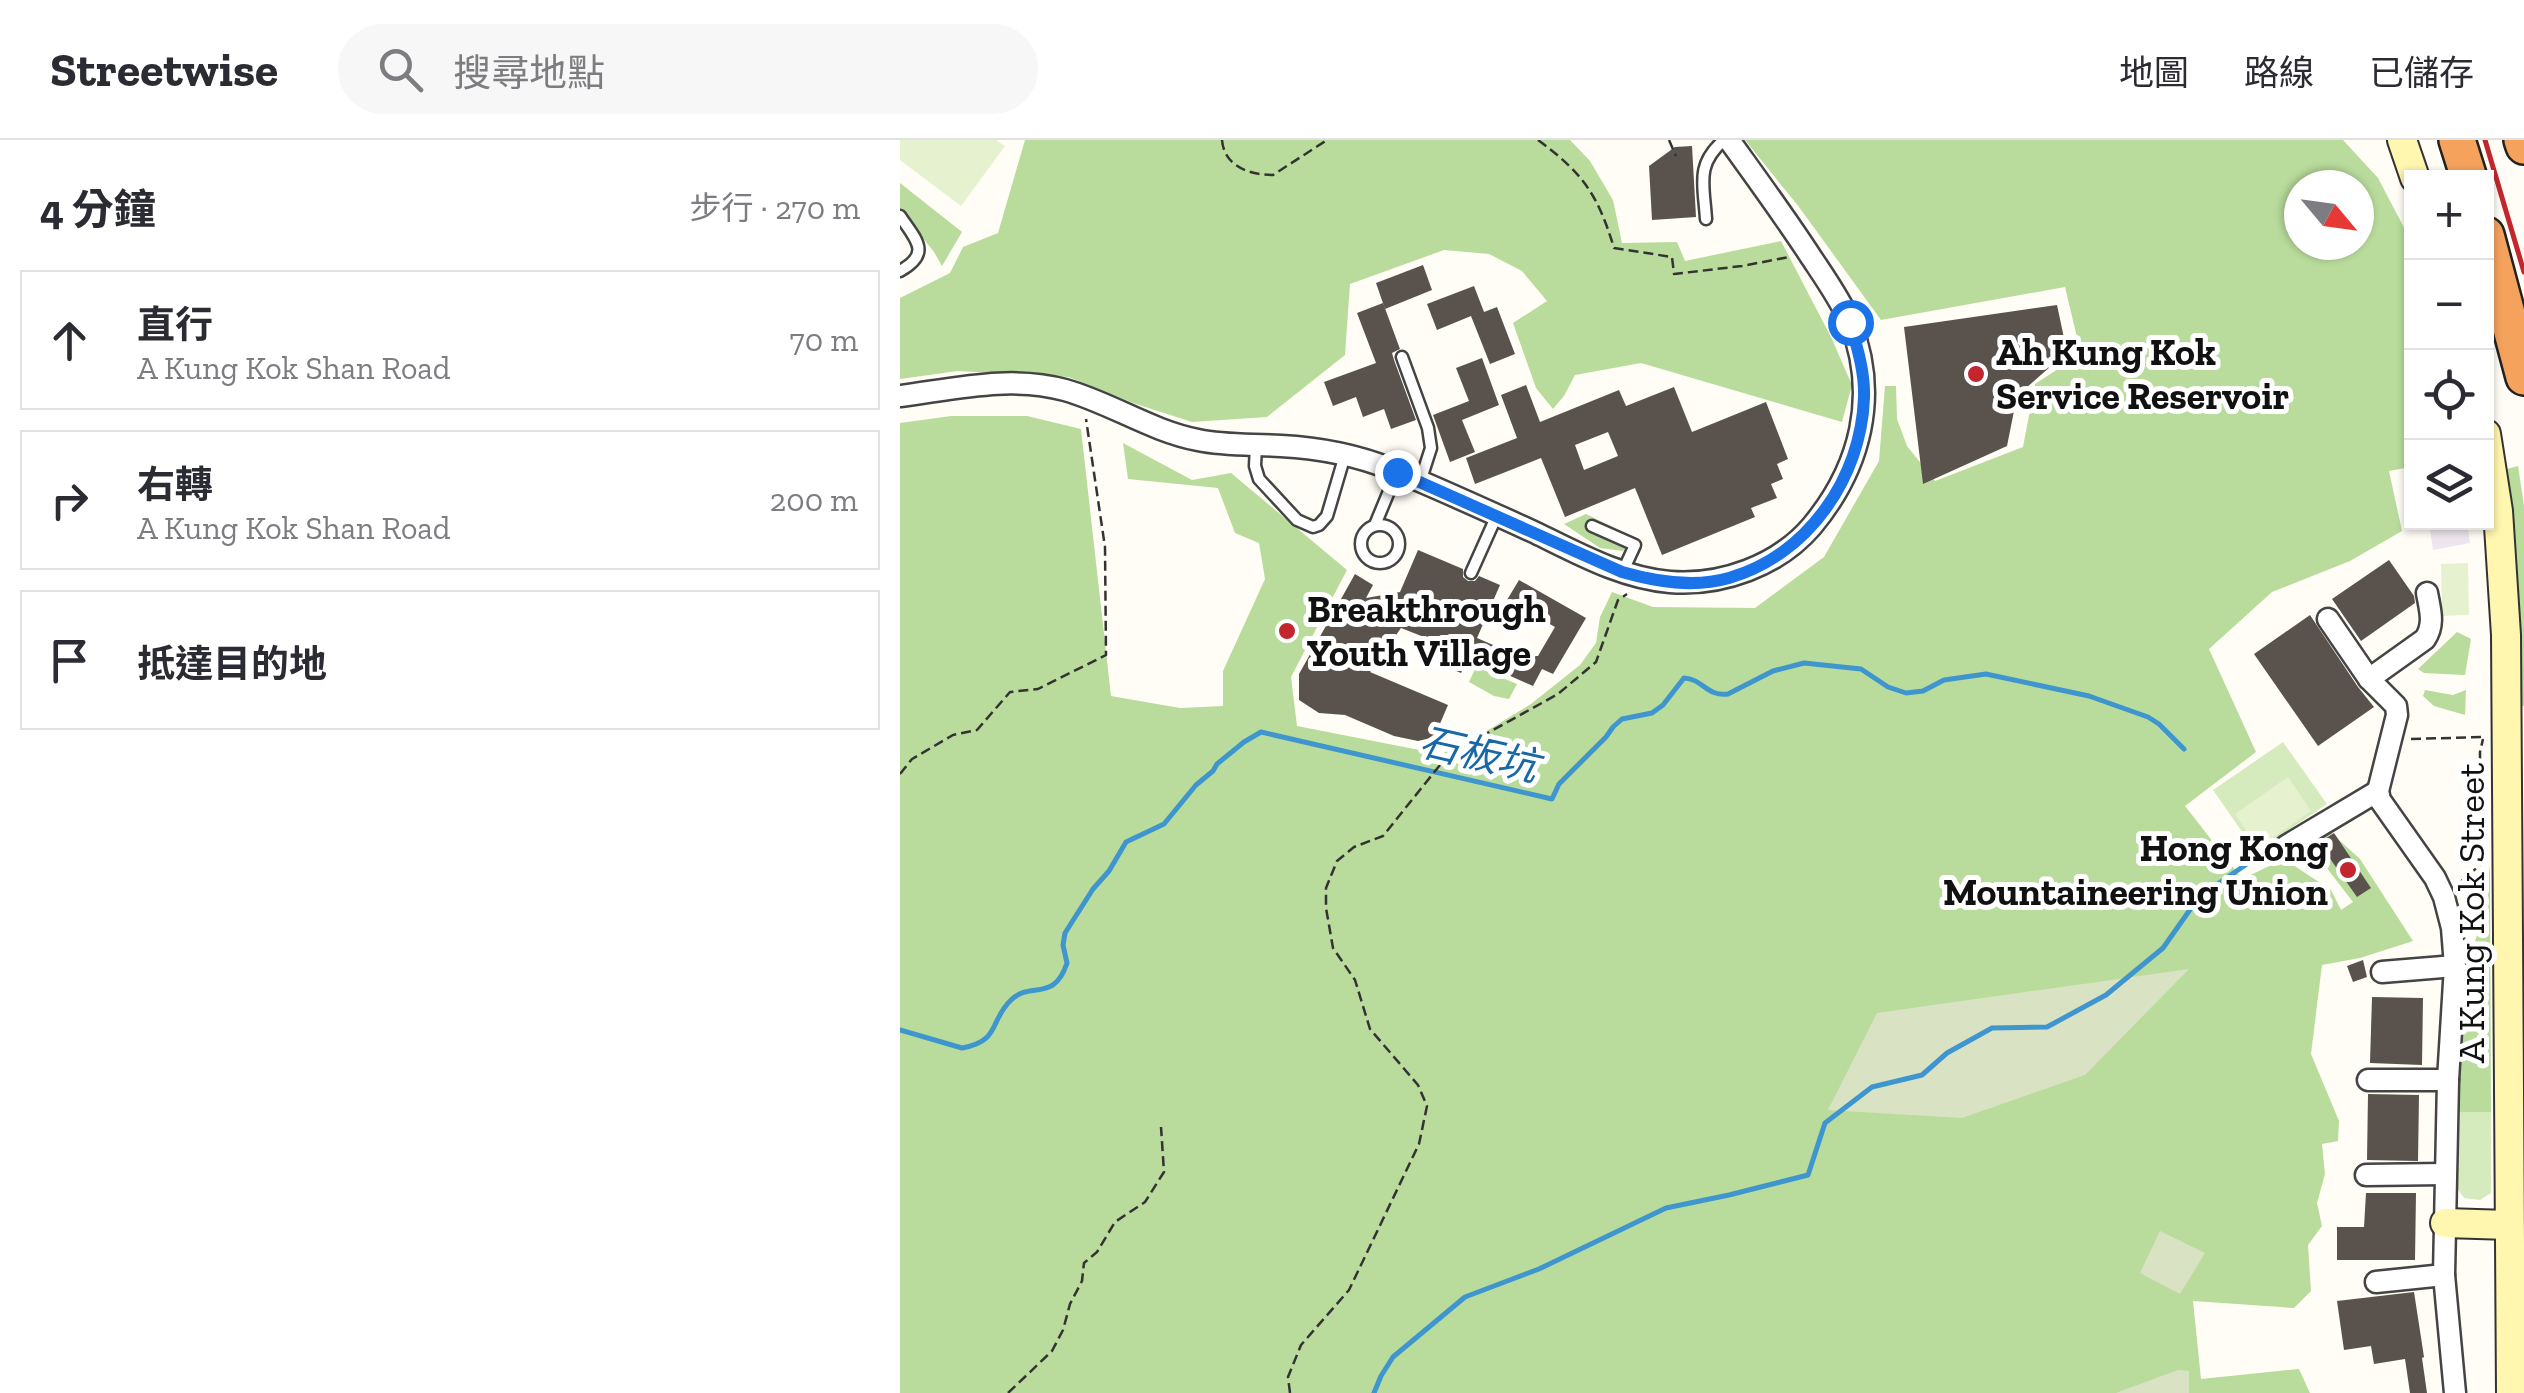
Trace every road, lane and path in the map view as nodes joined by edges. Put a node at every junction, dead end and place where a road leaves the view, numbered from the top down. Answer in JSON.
{"nodes":[{"id":1,"x":1222,"y":140,"type":"edge"},
{"id":2,"x":1327,"y":140,"type":"edge"},
{"id":3,"x":1538,"y":140,"type":"edge"},
{"id":4,"x":1669,"y":140,"type":"edge"},
{"id":5,"x":1726,"y":140,"type":"edge"},
{"id":6,"x":2402,"y":140,"type":"edge"},
{"id":7,"x":2457,"y":140,"type":"edge"},
{"id":8,"x":1676,"y":156,"type":"dead end"},
{"id":9,"x":2412,"y":170,"type":"edge"},
{"id":10,"x":2467,"y":170,"type":"edge"},
{"id":11,"x":900,"y":216,"type":"edge"},
{"id":12,"x":1706,"y":219,"type":"dead end"},
{"id":13,"x":900,"y":231,"type":"edge"},
{"id":14,"x":918,"y":244,"type":"junction"},
{"id":15,"x":1796,"y":255,"type":"dead end"},
{"id":16,"x":2493,"y":260,"type":"edge"},
{"id":17,"x":900,"y":272,"type":"edge"},
{"id":18,"x":1402,"y":356,"type":"dead end"},
{"id":19,"x":2524,"y":377,"type":"edge"},
{"id":20,"x":900,"y":396,"type":"edge"},
{"id":21,"x":1084,"y":396,"type":"junction"},
{"id":22,"x":1256,"y":445,"type":"junction"},
{"id":23,"x":1345,"y":454,"type":"junction"},
{"id":24,"x":1397,"y":472,"type":"junction"},
{"id":25,"x":1420,"y":482,"type":"junction"},
{"id":26,"x":2494,"y":504,"type":"edge"},
{"id":27,"x":1497,"y":515,"type":"junction"},
{"id":28,"x":1375,"y":525,"type":"dead end"},
{"id":29,"x":1592,"y":526,"type":"dead end"},
{"id":30,"x":1622,"y":572,"type":"junction"},
{"id":31,"x":1471,"y":573,"type":"dead end"},
{"id":32,"x":1649,"y":580,"type":"junction"},
{"id":33,"x":2427,"y":593,"type":"dead end"},
{"id":34,"x":2328,"y":619,"type":"dead end"},
{"id":35,"x":2369,"y":679,"type":"junction"},
{"id":36,"x":2484,"y":737,"type":"junction"},
{"id":37,"x":2494,"y":737,"type":"dead end"},
{"id":38,"x":2390,"y":742,"type":"junction"},
{"id":39,"x":900,"y":774,"type":"edge"},
{"id":40,"x":2378,"y":791,"type":"junction"},
{"id":41,"x":2286,"y":846,"type":"dead end"},
{"id":42,"x":2444,"y":897,"type":"junction"},
{"id":43,"x":2455,"y":966,"type":"junction"},
{"id":44,"x":2382,"y":972,"type":"dead end"},
{"id":45,"x":2368,"y":1080,"type":"dead end"},
{"id":46,"x":2448,"y":1080,"type":"junction"},
{"id":47,"x":1161,"y":1127,"type":"dead end"},
{"id":48,"x":2445,"y":1174,"type":"junction"},
{"id":49,"x":2366,"y":1175,"type":"dead end"},
{"id":50,"x":2445,"y":1224,"type":"junction"},
{"id":51,"x":2509,"y":1225,"type":"junction"},
{"id":52,"x":2444,"y":1275,"type":"junction"},
{"id":53,"x":2376,"y":1282,"type":"dead end"},
{"id":54,"x":1008,"y":1393,"type":"edge"},
{"id":55,"x":1290,"y":1393,"type":"edge"},
{"id":56,"x":2455,"y":1393,"type":"edge"},
{"id":57,"x":2510,"y":1393,"type":"edge"}],
"edges":[{"from":1,"to":2,"type":"path"},
{"from":3,"to":15,"type":"path"},
{"from":4,"to":8,"type":"path"},
{"from":5,"to":12,"type":"lane"},
{"from":5,"to":32,"type":"street"},
{"from":6,"to":9,"type":"main road"},
{"from":7,"to":10,"type":"highway"},
{"from":11,"to":14,"type":"lane"},
{"from":13,"to":14,"type":"lane"},
{"from":14,"to":17,"type":"lane"},
{"from":16,"to":19,"type":"highway"},
{"from":18,"to":25,"type":"lane"},
{"from":20,"to":21,"type":"street"},
{"from":21,"to":22,"type":"street"},
{"from":21,"to":39,"type":"path"},
{"from":22,"to":23,"type":"street"},
{"from":22,"to":23,"type":"lane"},
{"from":23,"to":24,"type":"street"},
{"from":24,"to":25,"type":"street"},
{"from":24,"to":28,"type":"lane"},
{"from":25,"to":27,"type":"street"},
{"from":26,"to":51,"type":"main road","name":"A Kung Kok Street"},
{"from":27,"to":30,"type":"street"},
{"from":27,"to":31,"type":"lane"},
{"from":29,"to":30,"type":"lane"},
{"from":30,"to":32,"type":"street"},
{"from":32,"to":55,"type":"path"},
{"from":33,"to":35,"type":"street"},
{"from":34,"to":35,"type":"street"},
{"from":35,"to":38,"type":"street"},
{"from":36,"to":37,"type":"path"},
{"from":36,"to":38,"type":"path"},
{"from":36,"to":42,"type":"path"},
{"from":38,"to":40,"type":"street"},
{"from":40,"to":41,"type":"street"},
{"from":40,"to":42,"type":"street"},
{"from":42,"to":43,"type":"street"},
{"from":43,"to":44,"type":"street"},
{"from":43,"to":46,"type":"street"},
{"from":45,"to":46,"type":"street"},
{"from":46,"to":48,"type":"street"},
{"from":47,"to":54,"type":"path"},
{"from":48,"to":49,"type":"street"},
{"from":48,"to":50,"type":"street"},
{"from":50,"to":51,"type":"main road"},
{"from":50,"to":52,"type":"street"},
{"from":51,"to":57,"type":"main road","name":"A Kung Kok Street"},
{"from":52,"to":53,"type":"street"},
{"from":52,"to":56,"type":"street"}]}
